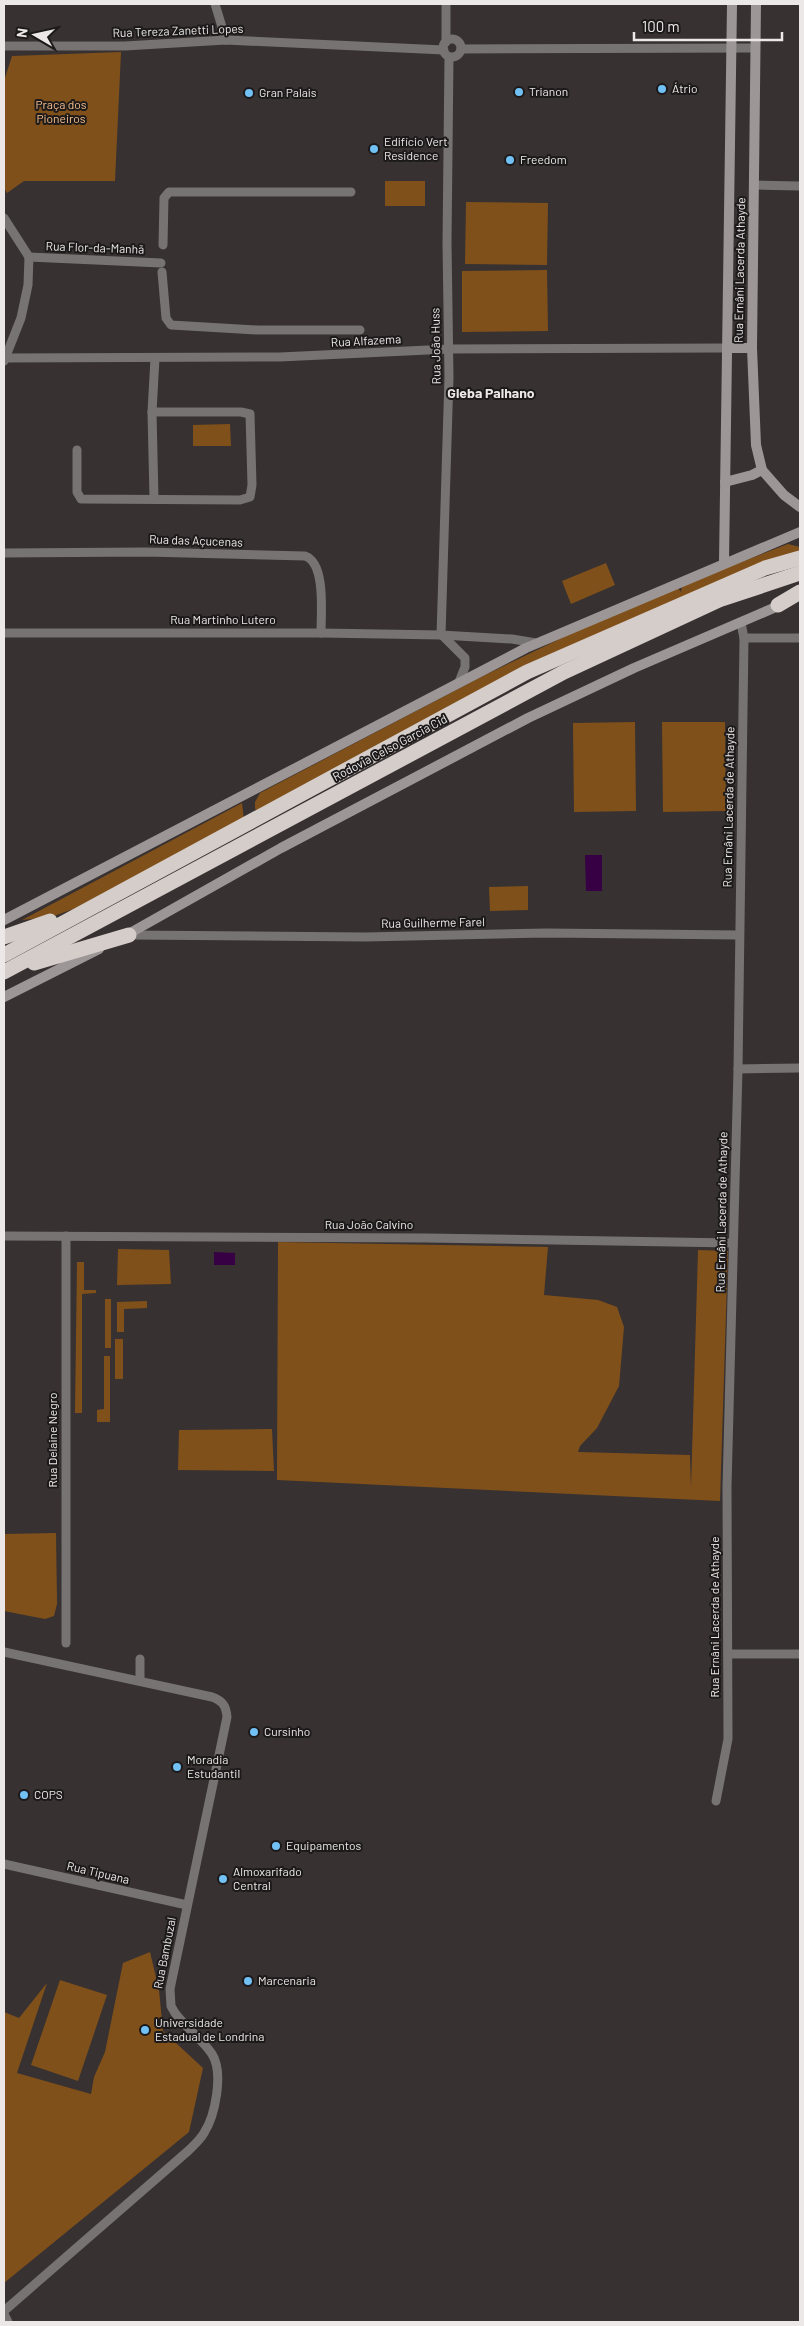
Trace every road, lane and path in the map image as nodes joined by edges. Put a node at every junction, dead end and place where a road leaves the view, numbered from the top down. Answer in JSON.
{"nodes":[{"id":1,"x":215,"y":4,"type":"edge"},
{"id":2,"x":446,"y":4,"type":"edge"},
{"id":3,"x":732,"y":4,"type":"edge"},
{"id":4,"x":756,"y":4,"type":"edge"},
{"id":5,"x":226,"y":40,"type":"junction"},
{"id":6,"x":4,"y":46,"type":"edge"},
{"id":7,"x":732,"y":48,"type":"junction"},
{"id":8,"x":755,"y":48,"type":"junction"},
{"id":9,"x":461,"y":49,"type":"junction"},
{"id":10,"x":446,"y":50,"type":"junction"},
{"id":11,"x":754,"y":185,"type":"junction"},
{"id":12,"x":800,"y":186,"type":"edge"},
{"id":13,"x":351,"y":192,"type":"dead end"},
{"id":14,"x":4,"y":218,"type":"edge"},
{"id":15,"x":29,"y":257,"type":"junction"},
{"id":16,"x":162,"y":268,"type":"junction"},
{"id":17,"x":360,"y":330,"type":"dead end"},
{"id":18,"x":727,"y":348,"type":"junction"},
{"id":19,"x":752,"y":348,"type":"junction"},
{"id":20,"x":449,"y":350,"type":"junction"},
{"id":21,"x":155,"y":358,"type":"junction"},
{"id":22,"x":5,"y":360,"type":"edge"},
{"id":23,"x":152,"y":412,"type":"junction"},
{"id":24,"x":77,"y":450,"type":"dead end"},
{"id":25,"x":762,"y":470,"type":"junction"},
{"id":26,"x":725,"y":482,"type":"junction"},
{"id":27,"x":154,"y":499,"type":"junction"},
{"id":28,"x":800,"y":506,"type":"edge"},
{"id":29,"x":800,"y":532,"type":"edge"},
{"id":30,"x":4,"y":553,"type":"edge"},
{"id":31,"x":800,"y":558,"type":"edge"},
{"id":32,"x":724,"y":563,"type":"junction"},
{"id":33,"x":800,"y":573,"type":"edge"},
{"id":34,"x":800,"y":592,"type":"edge"},
{"id":35,"x":800,"y":598,"type":"edge"},
{"id":36,"x":778,"y":606,"type":"junction"},
{"id":37,"x":742,"y":623,"type":"junction"},
{"id":38,"x":4,"y":632,"type":"edge"},
{"id":39,"x":321,"y":632,"type":"junction"},
{"id":40,"x":441,"y":635,"type":"junction"},
{"id":41,"x":744,"y":638,"type":"junction"},
{"id":42,"x":800,"y":638,"type":"edge"},
{"id":43,"x":536,"y":643,"type":"junction"},
{"id":44,"x":459,"y":682,"type":"junction"},
{"id":45,"x":81,"y":913,"type":"junction"},
{"id":46,"x":4,"y":920,"type":"edge"},
{"id":47,"x":129,"y":935,"type":"junction"},
{"id":48,"x":739,"y":935,"type":"junction"},
{"id":49,"x":4,"y":937,"type":"edge"},
{"id":50,"x":4,"y":955,"type":"edge"},
{"id":51,"x":4,"y":972,"type":"edge"},
{"id":52,"x":4,"y":997,"type":"edge"},
{"id":53,"x":800,"y":1068,"type":"edge"},
{"id":54,"x":738,"y":1069,"type":"junction"},
{"id":55,"x":4,"y":1236,"type":"edge"},
{"id":56,"x":66,"y":1236,"type":"junction"},
{"id":57,"x":733,"y":1243,"type":"junction"},
{"id":58,"x":66,"y":1643,"type":"dead end"},
{"id":59,"x":4,"y":1652,"type":"edge"},
{"id":60,"x":728,"y":1654,"type":"junction"},
{"id":61,"x":800,"y":1654,"type":"edge"},
{"id":62,"x":140,"y":1658,"type":"dead end"},
{"id":63,"x":140,"y":1681,"type":"junction"},
{"id":64,"x":716,"y":1801,"type":"dead end"},
{"id":65,"x":4,"y":1864,"type":"edge"},
{"id":66,"x":187,"y":1905,"type":"junction"},
{"id":67,"x":4,"y":2313,"type":"edge"},
{"id":68,"x":8,"y":2322,"type":"edge"}],
"edges":[{"from":1,"to":5,"type":"street"},
{"from":2,"to":10,"type":"street","name":"Rua João Huss"},
{"from":3,"to":7,"type":"street","name":"Rua Ernâni Lacerda Athayde"},
{"from":4,"to":8,"type":"street","name":"Rua Ernâni Lacerda Athayde"},
{"from":5,"to":6,"type":"street","name":"Rua Tereza Zanetti Lopes"},
{"from":5,"to":10,"type":"street","name":"Rua Tereza Zanetti Lopes"},
{"from":7,"to":8,"type":"street"},
{"from":7,"to":9,"type":"street"},
{"from":7,"to":18,"type":"street","name":"Rua Ernâni Lacerda Athayde"},
{"from":8,"to":11,"type":"street","name":"Rua Ernâni Lacerda Athayde"},
{"from":9,"to":10,"type":"street"},
{"from":9,"to":10,"type":"street"},
{"from":10,"to":20,"type":"street","name":"Rua João Huss"},
{"from":11,"to":12,"type":"street"},
{"from":11,"to":19,"type":"street","name":"Rua Ernâni Lacerda Athayde"},
{"from":13,"to":16,"type":"street"},
{"from":14,"to":15,"type":"street"},
{"from":15,"to":16,"type":"street","name":"Rua Flor-da-Manhã"},
{"from":15,"to":22,"type":"street"},
{"from":16,"to":17,"type":"street"},
{"from":18,"to":19,"type":"street","name":"Rua Ernâni Lacerda Athayde"},
{"from":18,"to":20,"type":"street","name":"Rua Alfazema"},
{"from":18,"to":26,"type":"street"},
{"from":19,"to":25,"type":"street"},
{"from":20,"to":21,"type":"street","name":"Rua Alfazema"},
{"from":20,"to":40,"type":"street","name":"Rua João Huss"},
{"from":21,"to":22,"type":"street","name":"Rua Alfazema"},
{"from":21,"to":23,"type":"street"},
{"from":23,"to":27,"type":"street"},
{"from":23,"to":27,"type":"street"},
{"from":24,"to":27,"type":"street"},
{"from":25,"to":26,"type":"street"},
{"from":25,"to":28,"type":"street"},
{"from":26,"to":32,"type":"street"},
{"from":29,"to":32,"type":"street"},
{"from":30,"to":39,"type":"street","name":"Rua das Açucenas"},
{"from":31,"to":45,"type":"highway","name":"Rodovia Celso Garcia Cid"},
{"from":32,"to":43,"type":"street"},
{"from":33,"to":51,"type":"highway","name":"Rodovia Celso Garcia Cid"},
{"from":34,"to":36,"type":"highway"},
{"from":35,"to":36,"type":"street"},
{"from":36,"to":37,"type":"street"},
{"from":37,"to":41,"type":"street","name":"Rua Ernâni Lacerda de Athayde"},
{"from":37,"to":47,"type":"street"},
{"from":38,"to":39,"type":"street","name":"Rua Martinho Lutero"},
{"from":39,"to":40,"type":"street","name":"Rua Martinho Lutero"},
{"from":40,"to":43,"type":"street"},
{"from":40,"to":44,"type":"street"},
{"from":41,"to":42,"type":"street"},
{"from":41,"to":48,"type":"street","name":"Rua Ernâni Lacerda de Athayde"},
{"from":43,"to":44,"type":"street"},
{"from":44,"to":46,"type":"street"},
{"from":45,"to":49,"type":"highway"},
{"from":45,"to":50,"type":"highway","name":"Rodovia Celso Garcia Cid"},
{"from":47,"to":48,"type":"street","name":"Rua Guilherme Farel"},
{"from":47,"to":51,"type":"highway"},
{"from":47,"to":52,"type":"street"},
{"from":48,"to":54,"type":"street","name":"Rua Ernâni Lacerda de Athayde"},
{"from":53,"to":54,"type":"street"},
{"from":54,"to":57,"type":"street","name":"Rua Ernâni Lacerda de Athayde"},
{"from":55,"to":56,"type":"street","name":"Rua João Calvino"},
{"from":56,"to":57,"type":"street","name":"Rua João Calvino"},
{"from":56,"to":58,"type":"street","name":"Rua Delaine Negro"},
{"from":57,"to":60,"type":"street","name":"Rua Ernâni Lacerda de Athayde"},
{"from":59,"to":63,"type":"street"},
{"from":60,"to":61,"type":"street"},
{"from":60,"to":64,"type":"street","name":"Rua Ernâni Lacerda de Athayde"},
{"from":62,"to":63,"type":"street"},
{"from":63,"to":66,"type":"street","name":"Rua Bambuzal"},
{"from":65,"to":66,"type":"street","name":"Rua Tipuana"},
{"from":66,"to":67,"type":"street","name":"Rua Bambuzal"},
{"from":67,"to":68,"type":"street"}]}
